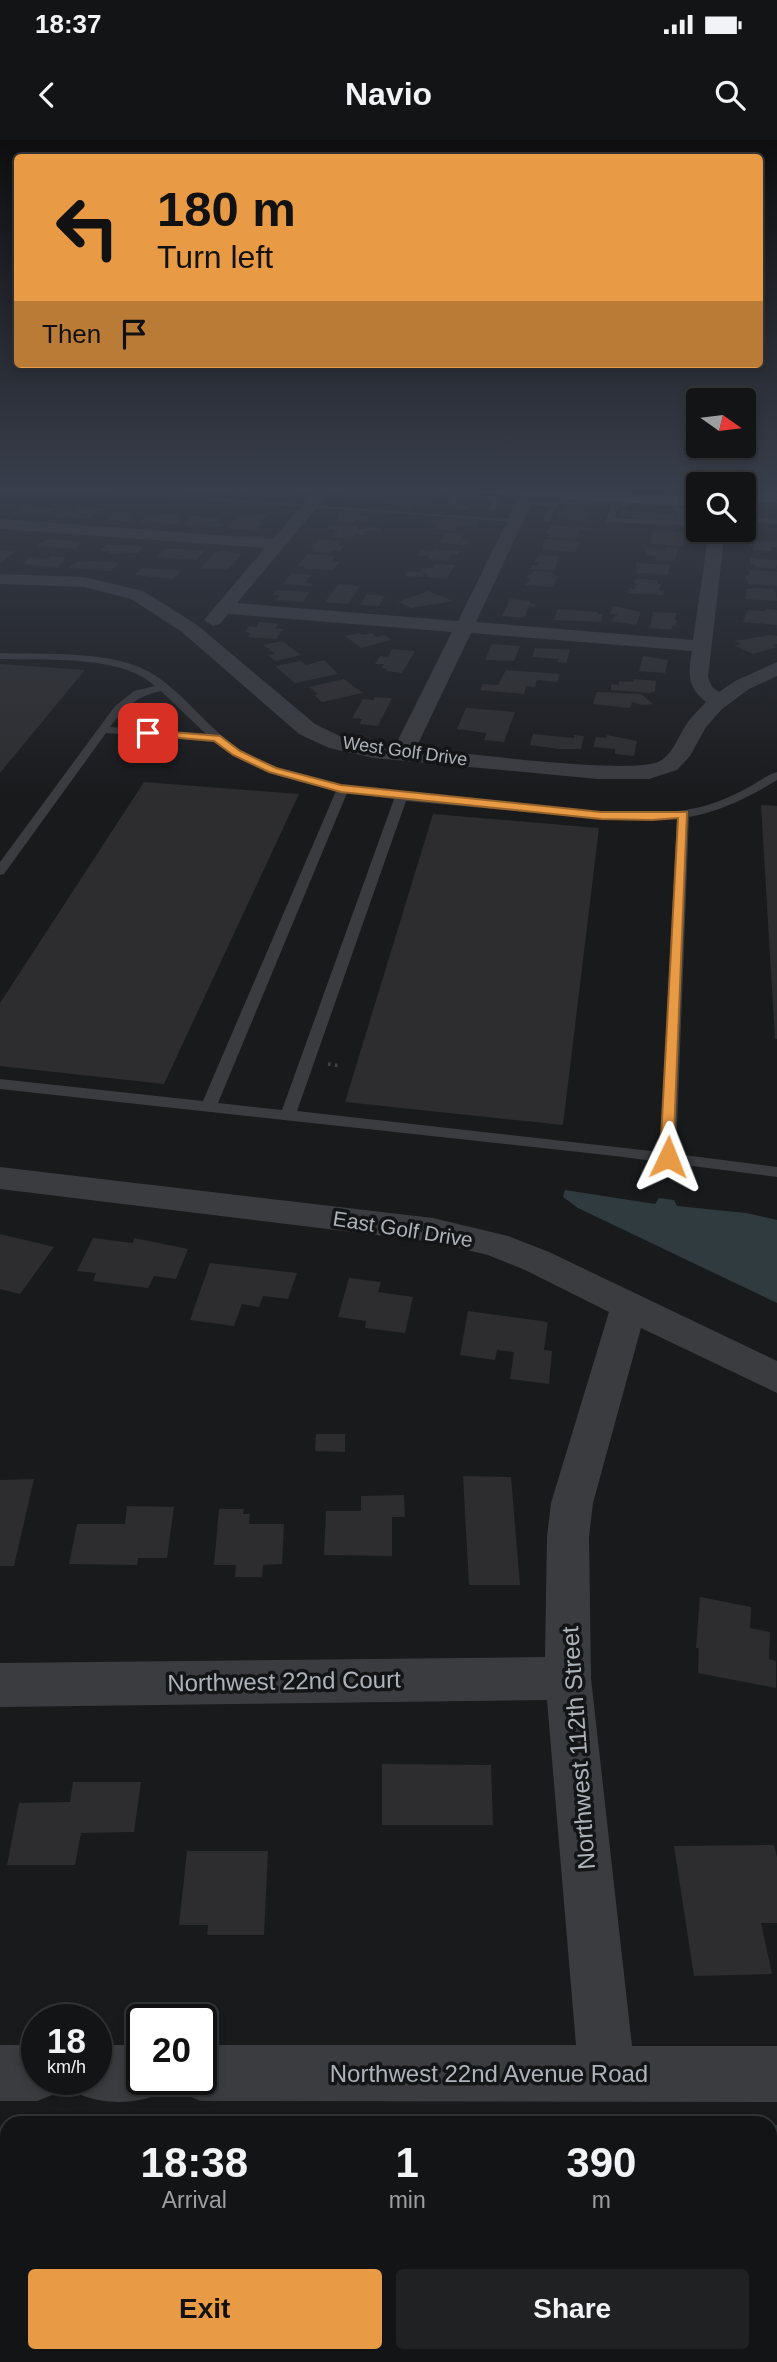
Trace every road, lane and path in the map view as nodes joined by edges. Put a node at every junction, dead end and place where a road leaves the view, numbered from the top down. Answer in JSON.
{"nodes":[{"id":1,"x":123,"y":591,"type":"edge"},
{"id":2,"x":240,"y":591,"type":"edge"},
{"id":3,"x":481,"y":591,"type":"edge"},
{"id":4,"x":709,"y":591,"type":"edge"},
{"id":5,"x":226,"y":608,"type":"junction"},
{"id":6,"x":464,"y":626,"type":"junction"},
{"id":7,"x":191,"y":630,"type":"junction"},
{"id":8,"x":702,"y":646,"type":"junction"},
{"id":9,"x":0,"y":656,"type":"edge"},
{"id":10,"x":777,"y":668,"type":"edge"},
{"id":11,"x":163,"y":688,"type":"junction"},
{"id":12,"x":718,"y":702,"type":"junction"},
{"id":13,"x":103,"y":730,"type":"junction"},
{"id":14,"x":217,"y":738,"type":"junction"},
{"id":15,"x":402,"y":753,"type":"junction"},
{"id":16,"x":777,"y":775,"type":"edge"},
{"id":17,"x":343,"y":789,"type":"junction"},
{"id":18,"x":401,"y":795,"type":"junction"},
{"id":19,"x":683,"y":814,"type":"junction"},
{"id":20,"x":0,"y":871,"type":"edge"},
{"id":21,"x":0,"y":1084,"type":"edge"},
{"id":22,"x":208,"y":1108,"type":"junction"},
{"id":23,"x":288,"y":1116,"type":"junction"},
{"id":24,"x":668,"y":1157,"type":"junction"},
{"id":25,"x":777,"y":1172,"type":"edge"},
{"id":26,"x":0,"y":1178,"type":"edge"},
{"id":27,"x":629,"y":1305,"type":"junction"},
{"id":28,"x":777,"y":1378,"type":"edge"},
{"id":29,"x":568,"y":1678,"type":"junction"},
{"id":30,"x":0,"y":1685,"type":"edge"},
{"id":31,"x":0,"y":2073,"type":"edge"},
{"id":32,"x":21,"y":2073,"type":"edge"},
{"id":33,"x":217,"y":2073,"type":"edge"},
{"id":34,"x":607,"y":2073,"type":"junction"},
{"id":35,"x":777,"y":2074,"type":"edge"}],
"edges":[{"from":1,"to":7,"type":"street","name":"West Golf Drive"},
{"from":2,"to":5,"type":"street"},
{"from":3,"to":6,"type":"street"},
{"from":4,"to":8,"type":"street"},
{"from":5,"to":6,"type":"street"},
{"from":5,"to":7,"type":"street"},
{"from":6,"to":8,"type":"street"},
{"from":6,"to":15,"type":"street"},
{"from":7,"to":15,"type":"street","name":"West Golf Drive"},
{"from":8,"to":12,"type":"street"},
{"from":9,"to":11,"type":"lane"},
{"from":10,"to":12,"type":"street","name":"West Golf Drive"},
{"from":11,"to":13,"type":"lane"},
{"from":11,"to":14,"type":"lane"},
{"from":12,"to":15,"type":"street","name":"West Golf Drive"},
{"from":13,"to":14,"type":"lane"},
{"from":13,"to":20,"type":"lane"},
{"from":14,"to":17,"type":"lane"},
{"from":16,"to":19,"type":"lane"},
{"from":17,"to":18,"type":"lane"},
{"from":17,"to":22,"type":"lane"},
{"from":18,"to":19,"type":"lane"},
{"from":18,"to":23,"type":"lane"},
{"from":19,"to":24,"type":"lane"},
{"from":21,"to":22,"type":"lane"},
{"from":22,"to":23,"type":"lane"},
{"from":23,"to":24,"type":"lane"},
{"from":24,"to":25,"type":"lane"},
{"from":26,"to":27,"type":"street","name":"East Golf Drive"},
{"from":27,"to":28,"type":"street","name":"East Golf Drive"},
{"from":27,"to":29,"type":"street","name":"Northwest 112th Street"},
{"from":29,"to":30,"type":"street","name":"Northwest 22nd Court"},
{"from":29,"to":34,"type":"street","name":"Northwest 112th Street"},
{"from":31,"to":32,"type":"street"},
{"from":33,"to":34,"type":"street","name":"Northwest 22nd Avenue Road"},
{"from":34,"to":35,"type":"street","name":"Northwest 22nd Avenue Road"}]}
